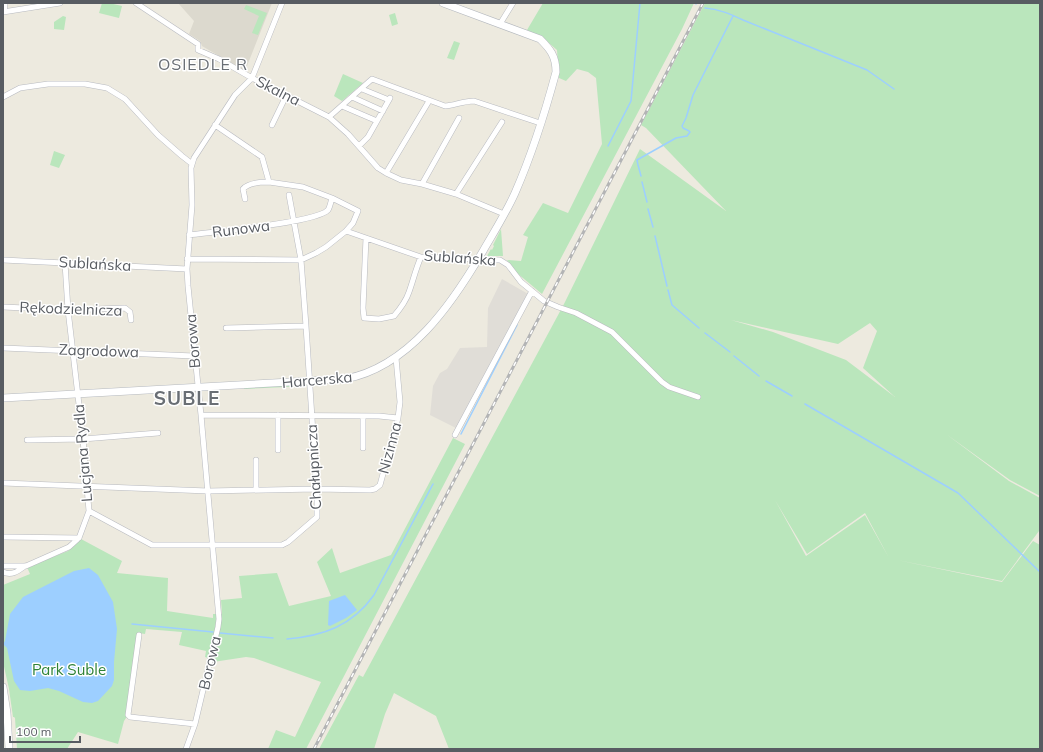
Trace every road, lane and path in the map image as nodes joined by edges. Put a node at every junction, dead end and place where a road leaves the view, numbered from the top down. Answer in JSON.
{"nodes":[{"id":1,"x":5,"y":3,"type":"edge"},
{"id":2,"x":60,"y":3,"type":"edge"},
{"id":3,"x":136,"y":3,"type":"edge"},
{"id":4,"x":282,"y":3,"type":"edge"},
{"id":5,"x":443,"y":3,"type":"edge"},
{"id":6,"x":513,"y":3,"type":"edge"},
{"id":7,"x":3,"y":12,"type":"edge"},
{"id":8,"x":500,"y":24,"type":"junction"},
{"id":9,"x":252,"y":78,"type":"junction"},
{"id":10,"x":362,"y":89,"type":"junction"},
{"id":11,"x":286,"y":96,"type":"junction"},
{"id":12,"x":3,"y":97,"type":"edge"},
{"id":13,"x":352,"y":97,"type":"junction"},
{"id":14,"x":429,"y":101,"type":"junction"},
{"id":15,"x":342,"y":106,"type":"junction"},
{"id":16,"x":383,"y":111,"type":"junction"},
{"id":17,"x":329,"y":117,"type":"junction"},
{"id":18,"x":459,"y":118,"type":"dead end"},
{"id":19,"x":377,"y":121,"type":"junction"},
{"id":20,"x":502,"y":122,"type":"dead end"},
{"id":21,"x":540,"y":124,"type":"junction"},
{"id":22,"x":215,"y":125,"type":"junction"},
{"id":23,"x":272,"y":126,"type":"dead end"},
{"id":24,"x":360,"y":147,"type":"junction"},
{"id":25,"x":191,"y":163,"type":"junction"},
{"id":26,"x":386,"y":173,"type":"junction"},
{"id":27,"x":269,"y":182,"type":"junction"},
{"id":28,"x":422,"y":184,"type":"junction"},
{"id":29,"x":456,"y":194,"type":"junction"},
{"id":30,"x":289,"y":195,"type":"dead end"},
{"id":31,"x":332,"y":198,"type":"junction"},
{"id":32,"x":245,"y":199,"type":"dead end"},
{"id":33,"x":504,"y":214,"type":"junction"},
{"id":34,"x":294,"y":222,"type":"junction"},
{"id":35,"x":346,"y":231,"type":"junction"},
{"id":36,"x":189,"y":235,"type":"junction"},
{"id":37,"x":366,"y":238,"type":"junction"},
{"id":38,"x":421,"y":257,"type":"junction"},
{"id":39,"x":187,"y":259,"type":"junction"},
{"id":40,"x":479,"y":259,"type":"junction"},
{"id":41,"x":3,"y":260,"type":"edge"},
{"id":42,"x":300,"y":260,"type":"junction"},
{"id":43,"x":65,"y":263,"type":"junction"},
{"id":44,"x":187,"y":269,"type":"junction"},
{"id":45,"x":532,"y":291,"type":"junction"},
{"id":46,"x":3,"y":307,"type":"edge"},
{"id":47,"x":68,"y":310,"type":"junction"},
{"id":48,"x":131,"y":320,"type":"dead end"},
{"id":49,"x":306,"y":326,"type":"junction"},
{"id":50,"x":226,"y":328,"type":"dead end"},
{"id":51,"x":3,"y":348,"type":"edge"},
{"id":52,"x":73,"y":350,"type":"junction"},
{"id":53,"x":194,"y":356,"type":"junction"},
{"id":54,"x":396,"y":358,"type":"junction"},
{"id":55,"x":310,"y":382,"type":"junction"},
{"id":56,"x":198,"y":388,"type":"junction"},
{"id":57,"x":78,"y":394,"type":"junction"},
{"id":58,"x":698,"y":397,"type":"dead end"},
{"id":59,"x":3,"y":398,"type":"edge"},
{"id":60,"x":201,"y":415,"type":"junction"},
{"id":61,"x":278,"y":415,"type":"junction"},
{"id":62,"x":312,"y":416,"type":"junction"},
{"id":63,"x":363,"y":416,"type":"junction"},
{"id":64,"x":398,"y":418,"type":"junction"},
{"id":65,"x":158,"y":433,"type":"dead end"},
{"id":66,"x":455,"y":435,"type":"dead end"},
{"id":67,"x":27,"y":440,"type":"dead end"},
{"id":68,"x":83,"y":440,"type":"junction"},
{"id":69,"x":363,"y":448,"type":"dead end"},
{"id":70,"x":278,"y":450,"type":"dead end"},
{"id":71,"x":256,"y":460,"type":"dead end"},
{"id":72,"x":3,"y":483,"type":"edge"},
{"id":73,"x":86,"y":486,"type":"junction"},
{"id":74,"x":316,"y":489,"type":"junction"},
{"id":75,"x":256,"y":490,"type":"junction"},
{"id":76,"x":208,"y":491,"type":"junction"},
{"id":77,"x":89,"y":511,"type":"junction"},
{"id":78,"x":3,"y":537,"type":"edge"},
{"id":79,"x":79,"y":538,"type":"junction"},
{"id":80,"x":212,"y":545,"type":"junction"},
{"id":81,"x":3,"y":566,"type":"edge"},
{"id":82,"x":26,"y":566,"type":"junction"},
{"id":83,"x":3,"y":572,"type":"edge"},
{"id":84,"x":139,"y":635,"type":"dead end"},
{"id":85,"x":3,"y":687,"type":"edge"},
{"id":86,"x":195,"y":724,"type":"junction"},
{"id":87,"x":9,"y":749,"type":"edge"},
{"id":88,"x":186,"y":749,"type":"edge"}],
"edges":[{"from":1,"to":7,"type":"street"},
{"from":2,"to":7,"type":"street"},
{"from":3,"to":9,"type":"street","name":"Skalna"},
{"from":4,"to":9,"type":"street"},
{"from":5,"to":8,"type":"street","name":"Harcerska"},
{"from":6,"to":8,"type":"street"},
{"from":8,"to":21,"type":"street","name":"Harcerska"},
{"from":9,"to":11,"type":"street","name":"Skalna"},
{"from":9,"to":22,"type":"street"},
{"from":10,"to":13,"type":"street"},
{"from":10,"to":14,"type":"street"},
{"from":10,"to":16,"type":"street"},
{"from":11,"to":17,"type":"street","name":"Skalna"},
{"from":11,"to":23,"type":"street"},
{"from":12,"to":25,"type":"street"},
{"from":13,"to":15,"type":"street"},
{"from":13,"to":16,"type":"street"},
{"from":14,"to":21,"type":"street"},
{"from":14,"to":26,"type":"street"},
{"from":15,"to":17,"type":"street"},
{"from":15,"to":19,"type":"street"},
{"from":16,"to":19,"type":"street"},
{"from":17,"to":24,"type":"street","name":"Skalna"},
{"from":18,"to":28,"type":"street"},
{"from":19,"to":24,"type":"street"},
{"from":20,"to":29,"type":"street"},
{"from":21,"to":33,"type":"street","name":"Harcerska"},
{"from":22,"to":25,"type":"street"},
{"from":22,"to":27,"type":"street"},
{"from":24,"to":26,"type":"street","name":"Skalna"},
{"from":25,"to":36,"type":"street","name":"Borowa"},
{"from":26,"to":28,"type":"street","name":"Skalna"},
{"from":27,"to":31,"type":"street","name":"Runowa"},
{"from":27,"to":32,"type":"street","name":"Runowa"},
{"from":28,"to":29,"type":"street","name":"Skalna"},
{"from":29,"to":33,"type":"street","name":"Skalna"},
{"from":30,"to":34,"type":"street"},
{"from":31,"to":34,"type":"street","name":"Runowa"},
{"from":31,"to":35,"type":"street","name":"Runowa"},
{"from":33,"to":40,"type":"street","name":"Harcerska"},
{"from":34,"to":36,"type":"street","name":"Runowa"},
{"from":34,"to":42,"type":"street"},
{"from":35,"to":37,"type":"street","name":"Sublańska"},
{"from":35,"to":42,"type":"street"},
{"from":36,"to":39,"type":"street","name":"Borowa"},
{"from":37,"to":38,"type":"street","name":"Sublańska"},
{"from":37,"to":38,"type":"street"},
{"from":38,"to":40,"type":"street","name":"Sublańska"},
{"from":39,"to":42,"type":"street"},
{"from":39,"to":44,"type":"street","name":"Borowa"},
{"from":40,"to":45,"type":"street","name":"Sublańska"},
{"from":40,"to":54,"type":"street","name":"Harcerska"},
{"from":41,"to":43,"type":"street","name":"Sublańska"},
{"from":42,"to":49,"type":"street","name":"Chałupnicza"},
{"from":43,"to":44,"type":"street","name":"Sublańska"},
{"from":43,"to":47,"type":"street","name":"Lucjana Rydla"},
{"from":44,"to":53,"type":"street","name":"Borowa"},
{"from":45,"to":58,"type":"street","name":"Sublańska"},
{"from":45,"to":66,"type":"street"},
{"from":46,"to":47,"type":"street","name":"Rękodzielnicza"},
{"from":47,"to":48,"type":"street","name":"Rękodzielnicza"},
{"from":47,"to":52,"type":"street","name":"Lucjana Rydla"},
{"from":49,"to":50,"type":"street"},
{"from":49,"to":55,"type":"street","name":"Chałupnicza"},
{"from":51,"to":52,"type":"street","name":"Zagrodowa"},
{"from":52,"to":53,"type":"street","name":"Zagrodowa"},
{"from":52,"to":57,"type":"street","name":"Lucjana Rydla"},
{"from":53,"to":56,"type":"street","name":"Borowa"},
{"from":54,"to":55,"type":"street","name":"Harcerska"},
{"from":54,"to":64,"type":"street","name":"Nizinna"},
{"from":55,"to":56,"type":"street","name":"Harcerska"},
{"from":55,"to":62,"type":"street","name":"Chałupnicza"},
{"from":56,"to":57,"type":"street","name":"Harcerska"},
{"from":56,"to":60,"type":"street","name":"Borowa"},
{"from":57,"to":59,"type":"street","name":"Harcerska"},
{"from":57,"to":68,"type":"street","name":"Lucjana Rydla"},
{"from":60,"to":61,"type":"street"},
{"from":60,"to":76,"type":"street","name":"Borowa"},
{"from":61,"to":62,"type":"street"},
{"from":61,"to":70,"type":"street"},
{"from":62,"to":63,"type":"street"},
{"from":62,"to":74,"type":"street","name":"Chałupnicza"},
{"from":63,"to":64,"type":"street"},
{"from":63,"to":69,"type":"street"},
{"from":64,"to":74,"type":"street","name":"Nizinna"},
{"from":65,"to":68,"type":"street"},
{"from":67,"to":68,"type":"street"},
{"from":68,"to":73,"type":"street","name":"Lucjana Rydla"},
{"from":71,"to":75,"type":"street"},
{"from":72,"to":73,"type":"street","name":"Nizinna"},
{"from":73,"to":76,"type":"street","name":"Nizinna"},
{"from":73,"to":77,"type":"street","name":"Lucjana Rydla"},
{"from":74,"to":75,"type":"street","name":"Nizinna"},
{"from":74,"to":80,"type":"street","name":"Chałupnicza"},
{"from":75,"to":76,"type":"street","name":"Nizinna"},
{"from":76,"to":80,"type":"street","name":"Borowa"},
{"from":77,"to":79,"type":"street"},
{"from":77,"to":80,"type":"street","name":"Lucjana Rydla"},
{"from":78,"to":79,"type":"street"},
{"from":79,"to":82,"type":"street"},
{"from":80,"to":86,"type":"street","name":"Borowa"},
{"from":81,"to":82,"type":"street"},
{"from":82,"to":83,"type":"street"},
{"from":84,"to":86,"type":"street"},
{"from":85,"to":87,"type":"street"},
{"from":86,"to":88,"type":"street","name":"Borowa"}]}
